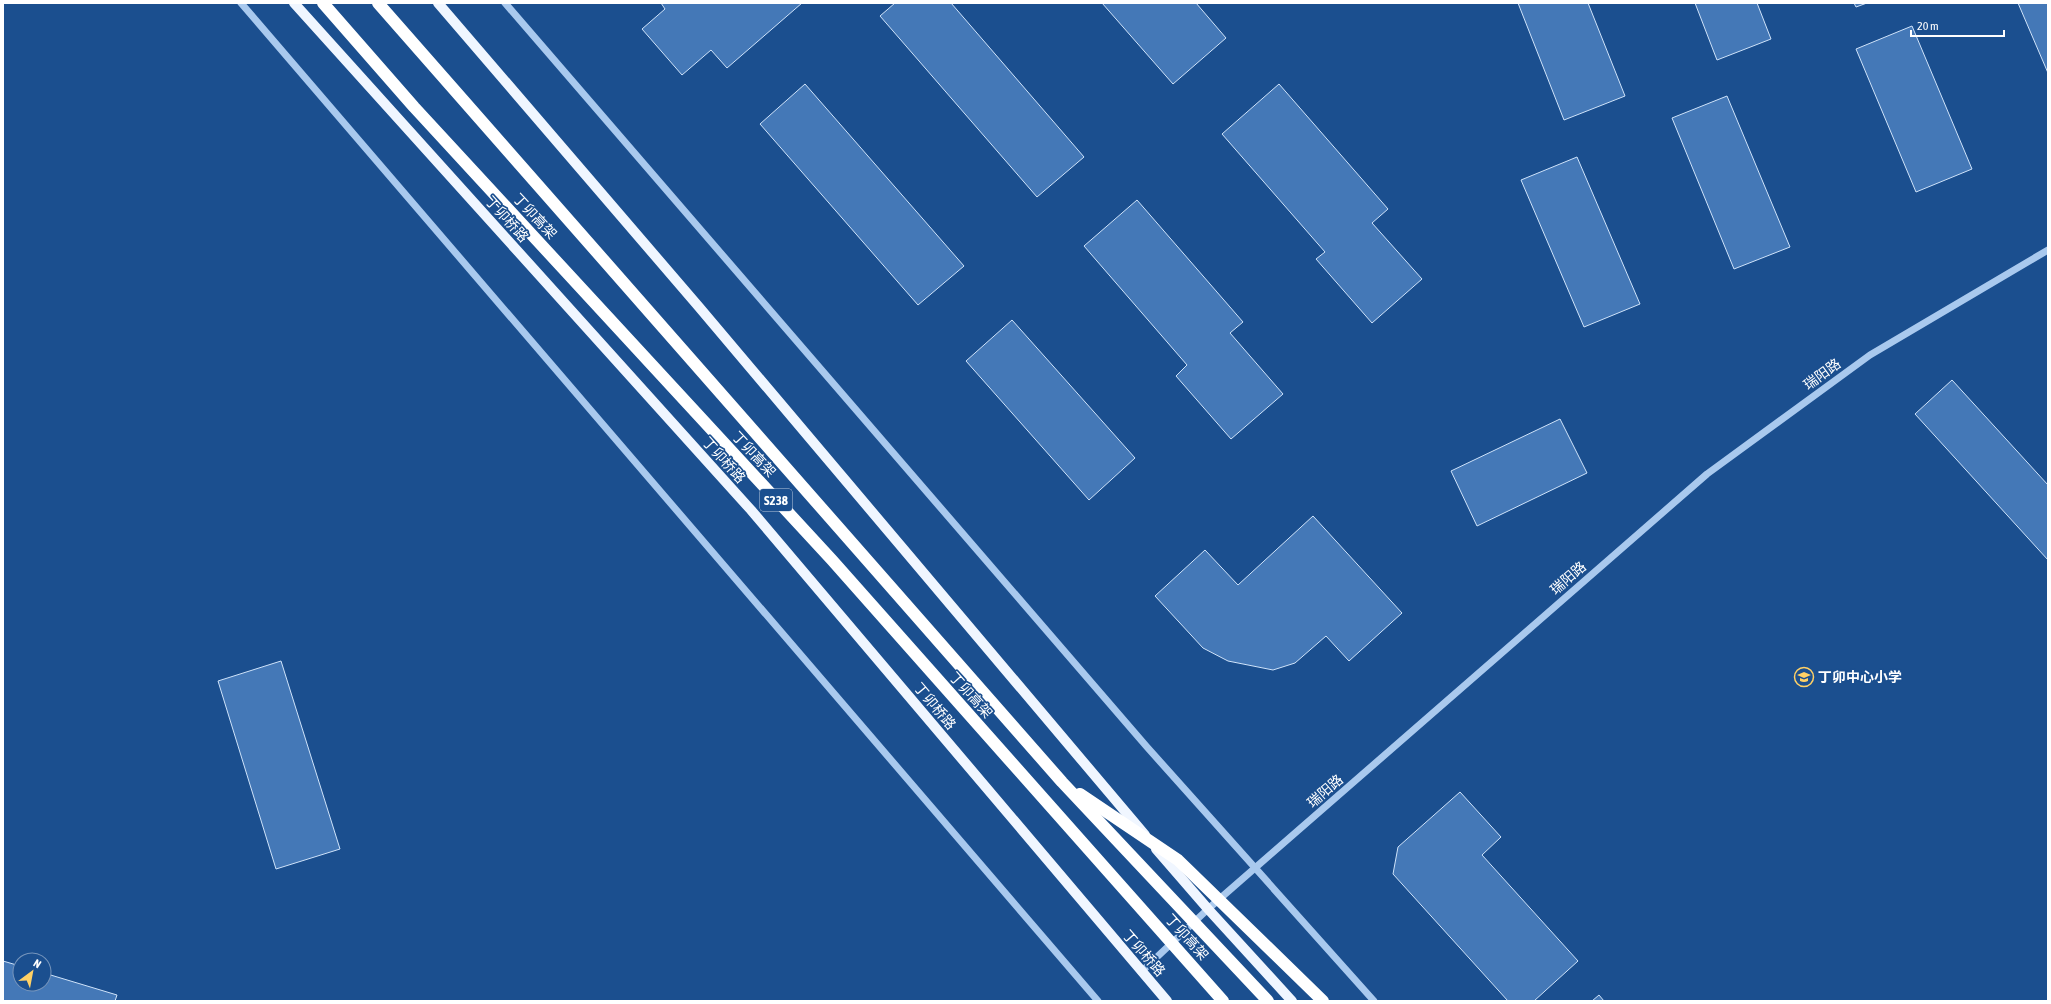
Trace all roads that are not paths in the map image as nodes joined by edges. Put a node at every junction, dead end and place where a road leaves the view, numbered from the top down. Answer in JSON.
{"nodes":[{"id":1,"x":240,"y":3,"type":"edge"},
{"id":2,"x":294,"y":3,"type":"edge"},
{"id":3,"x":323,"y":3,"type":"edge"},
{"id":4,"x":378,"y":3,"type":"edge"},
{"id":5,"x":438,"y":3,"type":"edge"},
{"id":6,"x":505,"y":3,"type":"edge"},
{"id":7,"x":2048,"y":250,"type":"edge"},
{"id":8,"x":1062,"y":782,"type":"junction"},
{"id":9,"x":1255,"y":869,"type":"junction"},
{"id":10,"x":1208,"y":909,"type":"junction"},
{"id":11,"x":1141,"y":972,"type":"junction"},
{"id":12,"x":1098,"y":1001,"type":"edge"},
{"id":13,"x":1167,"y":1001,"type":"edge"},
{"id":14,"x":1223,"y":1001,"type":"edge"},
{"id":15,"x":1268,"y":1001,"type":"edge"},
{"id":16,"x":1292,"y":1001,"type":"edge"},
{"id":17,"x":1323,"y":1001,"type":"edge"},
{"id":18,"x":1374,"y":1001,"type":"edge"}],
"edges":[{"from":1,"to":12,"type":"street"},
{"from":2,"to":11,"type":"main road","name":"丁卯桥路","number":"S238"},
{"from":3,"to":14,"type":"highway","name":"丁卯高架","number":"S238"},
{"from":4,"to":8,"type":"highway","name":"丁卯高架","number":"S238"},
{"from":5,"to":10,"type":"main road"},
{"from":6,"to":9,"type":"street"},
{"from":7,"to":9,"type":"street","name":"瑞阳路"},
{"from":8,"to":15,"type":"highway","name":"丁卯高架","number":"S238"},
{"from":8,"to":17,"type":"highway"},
{"from":9,"to":10,"type":"street","name":"瑞阳路"},
{"from":9,"to":18,"type":"street"},
{"from":10,"to":11,"type":"street","name":"瑞阳路"},
{"from":10,"to":16,"type":"main road"},
{"from":11,"to":13,"type":"main road","name":"丁卯桥路","number":"S238"}]}
